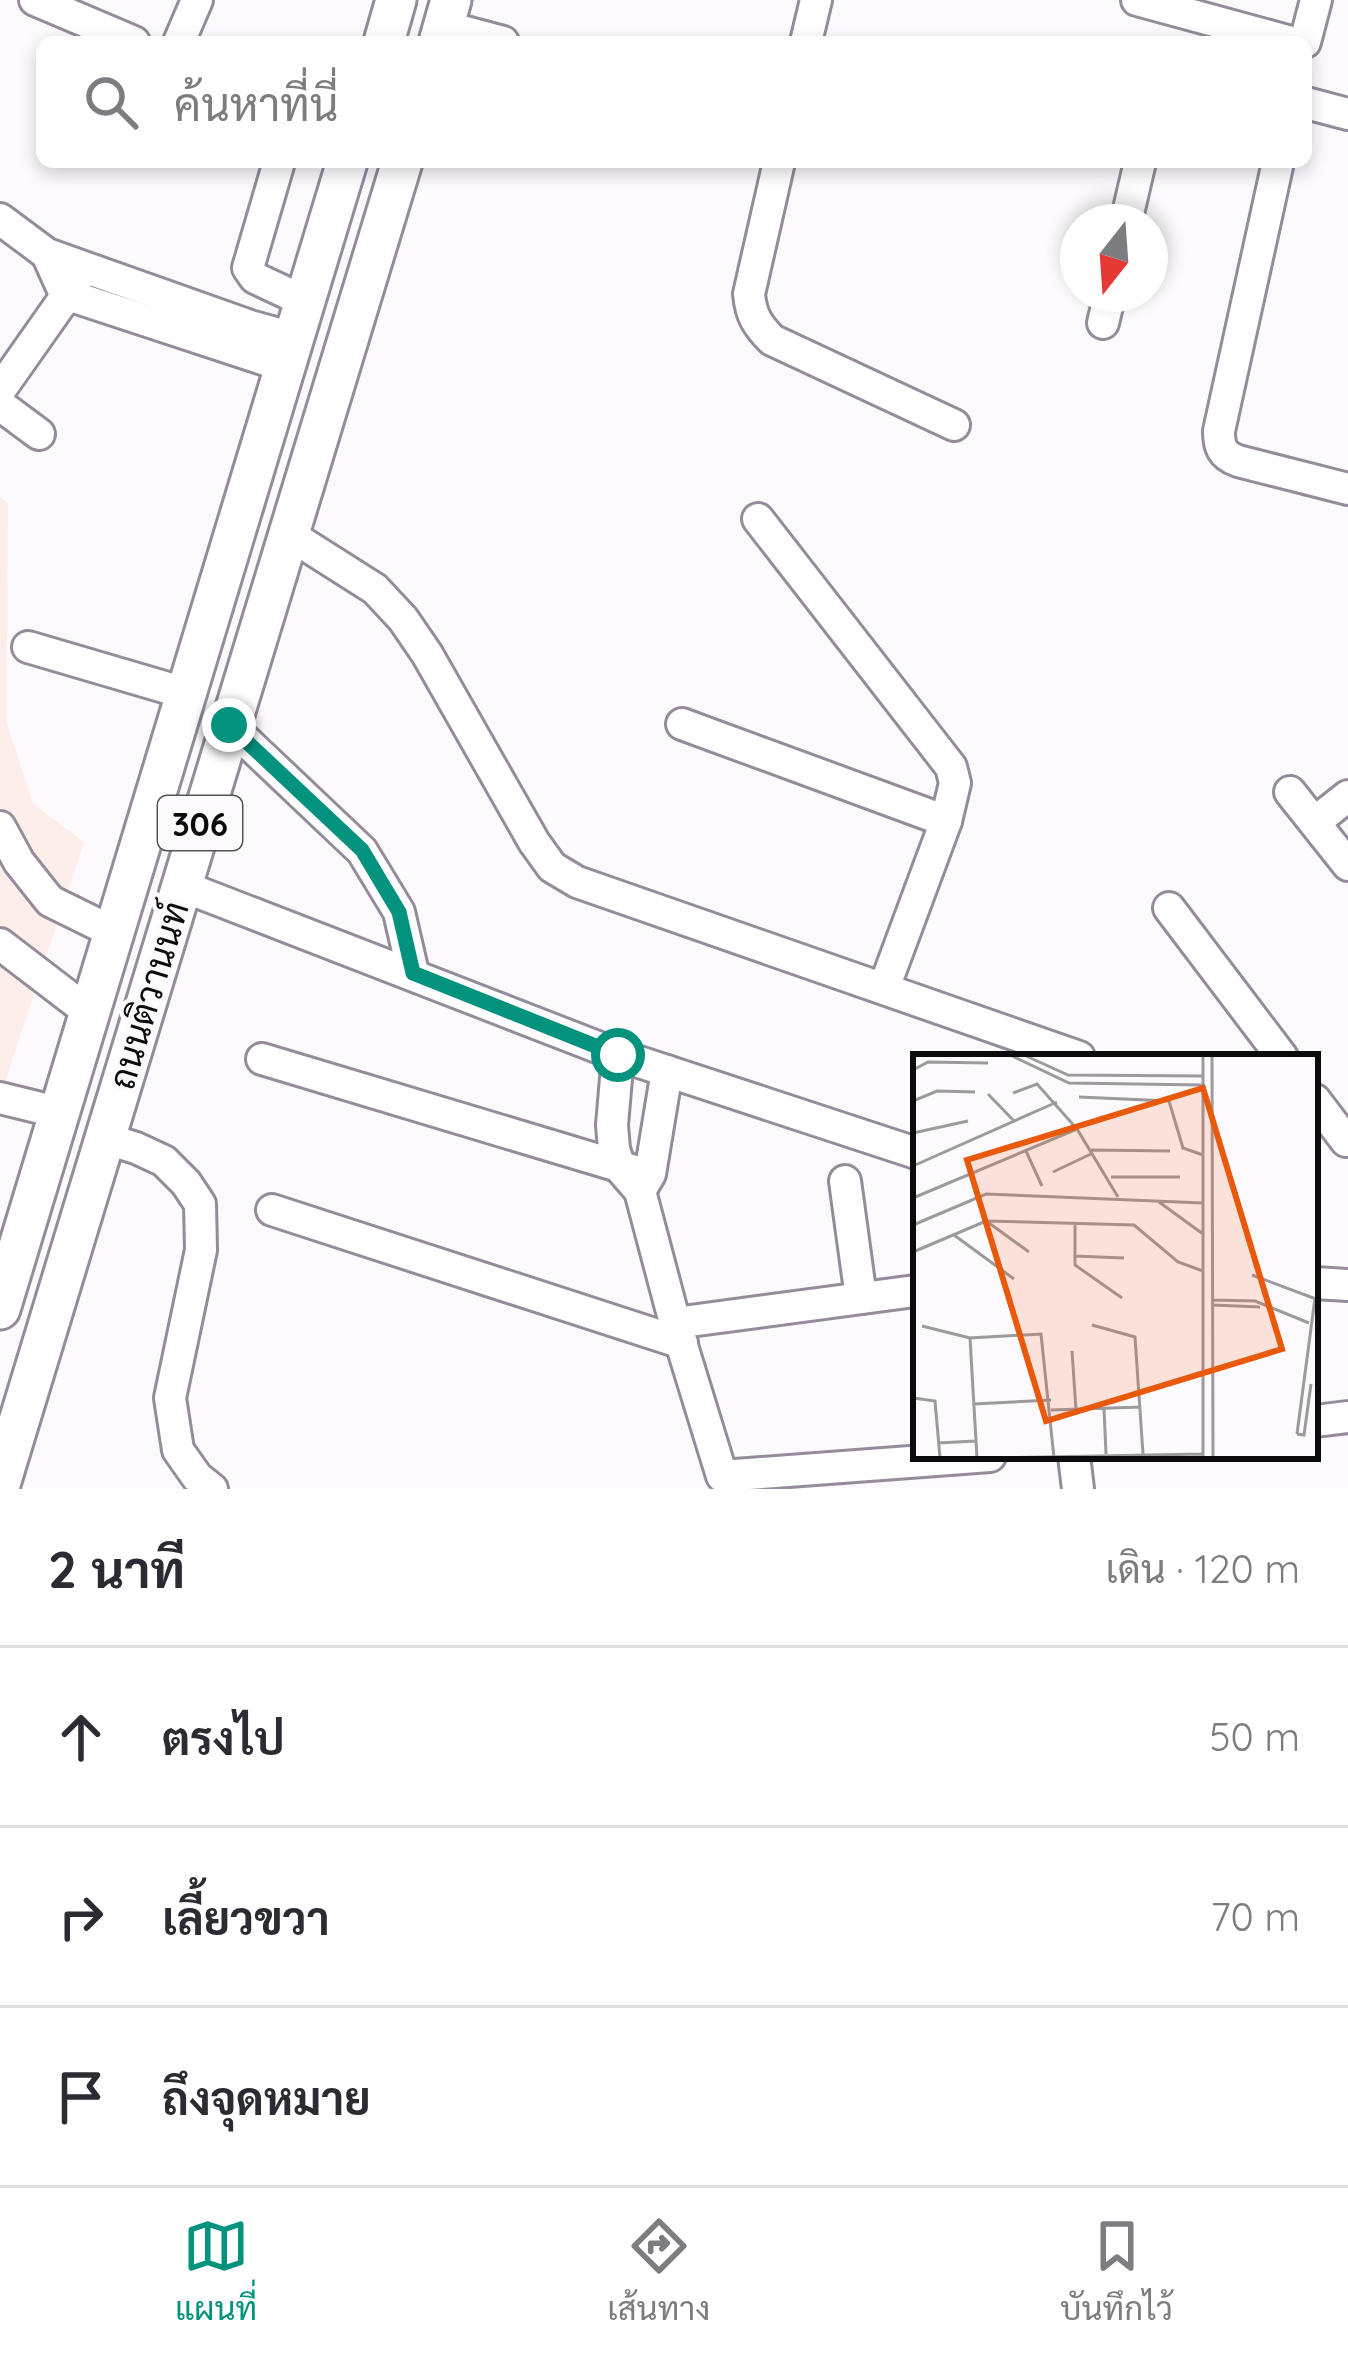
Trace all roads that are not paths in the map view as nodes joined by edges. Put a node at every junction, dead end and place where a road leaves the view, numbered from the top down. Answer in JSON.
{"nodes":[{"id":1,"x":35,"y":0,"type":"edge"},
{"id":2,"x":197,"y":0,"type":"edge"},
{"id":3,"x":396,"y":0,"type":"edge"},
{"id":4,"x":816,"y":0,"type":"edge"},
{"id":5,"x":1137,"y":0,"type":"edge"},
{"id":6,"x":1316,"y":0,"type":"edge"},
{"id":7,"x":1176,"y":10,"type":"junction"},
{"id":8,"x":444,"y":23,"type":"edge"},
{"id":9,"x":120,"y":36,"type":"edge"},
{"id":10,"x":182,"y":36,"type":"edge"},
{"id":11,"x":385,"y":36,"type":"edge"},
{"id":12,"x":484,"y":36,"type":"edge"},
{"id":13,"x":807,"y":36,"type":"edge"},
{"id":14,"x":1170,"y":36,"type":"edge"},
{"id":15,"x":1269,"y":36,"type":"edge"},
{"id":16,"x":1307,"y":36,"type":"edge"},
{"id":17,"x":1312,"y":105,"type":"edge"},
{"id":18,"x":1348,"y":114,"type":"edge"},
{"id":19,"x":277,"y":168,"type":"edge"},
{"id":20,"x":345,"y":168,"type":"edge"},
{"id":21,"x":400,"y":168,"type":"edge"},
{"id":22,"x":778,"y":168,"type":"edge"},
{"id":23,"x":1139,"y":168,"type":"edge"},
{"id":24,"x":1277,"y":168,"type":"edge"},
{"id":25,"x":1130,"y":204,"type":"edge"},
{"id":26,"x":0,"y":220,"type":"edge"},
{"id":27,"x":46,"y":254,"type":"junction"},
{"id":28,"x":317,"y":258,"type":"junction"},
{"id":29,"x":88,"y":268,"type":"junction"},
{"id":30,"x":368,"y":275,"type":"junction"},
{"id":31,"x":65,"y":294,"type":"junction"},
{"id":32,"x":294,"y":335,"type":"junction"},
{"id":33,"x":337,"y":380,"type":"junction"},
{"id":34,"x":0,"y":390,"type":"edge"},
{"id":35,"x":0,"y":405,"type":"edge"},
{"id":36,"x":954,"y":425,"type":"dead end"},
{"id":37,"x":39,"y":434,"type":"dead end"},
{"id":38,"x":1348,"y":489,"type":"edge"},
{"id":39,"x":758,"y":519,"type":"dead end"},
{"id":40,"x":290,"y":535,"type":"junction"},
{"id":41,"x":28,"y":647,"type":"dead end"},
{"id":42,"x":188,"y":694,"type":"junction"},
{"id":43,"x":682,"y":724,"type":"dead end"},
{"id":44,"x":229,"y":725,"type":"junction"},
{"id":45,"x":1290,"y":792,"type":"dead end"},
{"id":46,"x":1348,"y":796,"type":"edge"},
{"id":47,"x":946,"y":820,"type":"junction"},
{"id":48,"x":1315,"y":822,"type":"junction"},
{"id":49,"x":0,"y":827,"type":"edge"},
{"id":50,"x":1348,"y":865,"type":"edge"},
{"id":51,"x":182,"y":886,"type":"junction"},
{"id":52,"x":1169,"y":908,"type":"dead end"},
{"id":53,"x":115,"y":933,"type":"junction"},
{"id":54,"x":0,"y":944,"type":"edge"},
{"id":55,"x":413,"y":973,"type":"junction"},
{"id":56,"x":884,"y":988,"type":"junction"},
{"id":57,"x":90,"y":1013,"type":"junction"},
{"id":58,"x":1071,"y":1054,"type":"edge"},
{"id":59,"x":1280,"y":1054,"type":"edge"},
{"id":60,"x":618,"y":1055,"type":"junction"},
{"id":61,"x":262,"y":1059,"type":"dead end"},
{"id":62,"x":667,"y":1071,"type":"junction"},
{"id":63,"x":0,"y":1098,"type":"edge"},
{"id":64,"x":1318,"y":1104,"type":"edge"},
{"id":65,"x":61,"y":1113,"type":"junction"},
{"id":66,"x":104,"y":1138,"type":"junction"},
{"id":67,"x":1347,"y":1141,"type":"edge"},
{"id":68,"x":913,"y":1152,"type":"edge"},
{"id":69,"x":637,"y":1177,"type":"junction"},
{"id":70,"x":845,"y":1181,"type":"dead end"},
{"id":71,"x":272,"y":1210,"type":"dead end"},
{"id":72,"x":1318,"y":1282,"type":"edge"},
{"id":73,"x":1348,"y":1285,"type":"edge"},
{"id":74,"x":913,"y":1291,"type":"edge"},
{"id":75,"x":861,"y":1298,"type":"junction"},
{"id":76,"x":0,"y":1310,"type":"edge"},
{"id":77,"x":679,"y":1333,"type":"junction"},
{"id":78,"x":1348,"y":1417,"type":"edge"},
{"id":79,"x":1318,"y":1420,"type":"edge"},
{"id":80,"x":960,"y":1459,"type":"edge"},
{"id":81,"x":1074,"y":1459,"type":"edge"},
{"id":82,"x":724,"y":1483,"type":"edge"},
{"id":83,"x":0,"y":1484,"type":"edge"},
{"id":84,"x":212,"y":1489,"type":"edge"},
{"id":85,"x":1078,"y":1489,"type":"edge"}],
"edges":[{"from":1,"to":9,"type":"street"},
{"from":2,"to":10,"type":"street"},
{"from":3,"to":11,"type":"main road"},
{"from":4,"to":13,"type":"street"},
{"from":5,"to":7,"type":"street"},
{"from":6,"to":16,"type":"street"},
{"from":7,"to":14,"type":"street"},
{"from":7,"to":15,"type":"street"},
{"from":8,"to":12,"type":"street"},
{"from":17,"to":18,"type":"street"},
{"from":19,"to":32,"type":"street"},
{"from":20,"to":28,"type":"main road","name":"ถนนติวานนท์","number":"306"},
{"from":21,"to":30,"type":"main road","name":"ถนนติวานนท์","number":"306"},
{"from":22,"to":36,"type":"street"},
{"from":23,"to":25,"type":"street"},
{"from":24,"to":38,"type":"street"},
{"from":26,"to":27,"type":"street"},
{"from":27,"to":29,"type":"street"},
{"from":27,"to":31,"type":"street"},
{"from":28,"to":30,"type":"main road"},
{"from":28,"to":32,"type":"main road","name":"ถนนติวานนท์","number":"306"},
{"from":29,"to":31,"type":"street"},
{"from":29,"to":32,"type":"street"},
{"from":30,"to":33,"type":"main road","name":"ถนนติวานนท์","number":"306"},
{"from":31,"to":32,"type":"street"},
{"from":31,"to":34,"type":"street"},
{"from":32,"to":33,"type":"main road"},
{"from":32,"to":42,"type":"main road","name":"ถนนติวานนท์","number":"306"},
{"from":33,"to":40,"type":"main road","name":"ถนนติวานนท์","number":"306"},
{"from":35,"to":37,"type":"street"},
{"from":39,"to":47,"type":"street"},
{"from":40,"to":44,"type":"main road","name":"ถนนติวานนท์","number":"306"},
{"from":40,"to":56,"type":"street"},
{"from":41,"to":42,"type":"street"},
{"from":42,"to":53,"type":"main road","name":"ถนนติวานนท์","number":"306"},
{"from":43,"to":47,"type":"street"},
{"from":44,"to":51,"type":"main road","name":"ถนนติวานนท์","number":"306"},
{"from":44,"to":55,"type":"street"},
{"from":45,"to":48,"type":"street"},
{"from":46,"to":48,"type":"street"},
{"from":47,"to":56,"type":"street"},
{"from":48,"to":50,"type":"street"},
{"from":49,"to":53,"type":"street"},
{"from":51,"to":55,"type":"street"},
{"from":51,"to":66,"type":"main road","name":"ถนนติวานนท์","number":"306"},
{"from":52,"to":59,"type":"street"},
{"from":53,"to":57,"type":"main road","name":"ถนนติวานนท์","number":"306"},
{"from":54,"to":57,"type":"street"},
{"from":55,"to":60,"type":"street"},
{"from":56,"to":58,"type":"street"},
{"from":57,"to":65,"type":"main road","name":"ถนนติวานนท์","number":"306"},
{"from":60,"to":62,"type":"street"},
{"from":60,"to":69,"type":"street"},
{"from":61,"to":69,"type":"street"},
{"from":62,"to":68,"type":"street"},
{"from":62,"to":69,"type":"street"},
{"from":63,"to":65,"type":"street"},
{"from":64,"to":67,"type":"street"},
{"from":65,"to":76,"type":"main road","name":"ถนนติวานนท์","number":"306"},
{"from":66,"to":83,"type":"main road","name":"ถนนติวานนท์","number":"306"},
{"from":66,"to":84,"type":"street"},
{"from":69,"to":77,"type":"street"},
{"from":70,"to":75,"type":"street"},
{"from":71,"to":77,"type":"street"},
{"from":72,"to":73,"type":"street"},
{"from":74,"to":75,"type":"street"},
{"from":75,"to":77,"type":"street"},
{"from":77,"to":82,"type":"street"},
{"from":78,"to":79,"type":"street"},
{"from":80,"to":82,"type":"street"},
{"from":81,"to":85,"type":"street"}]}
